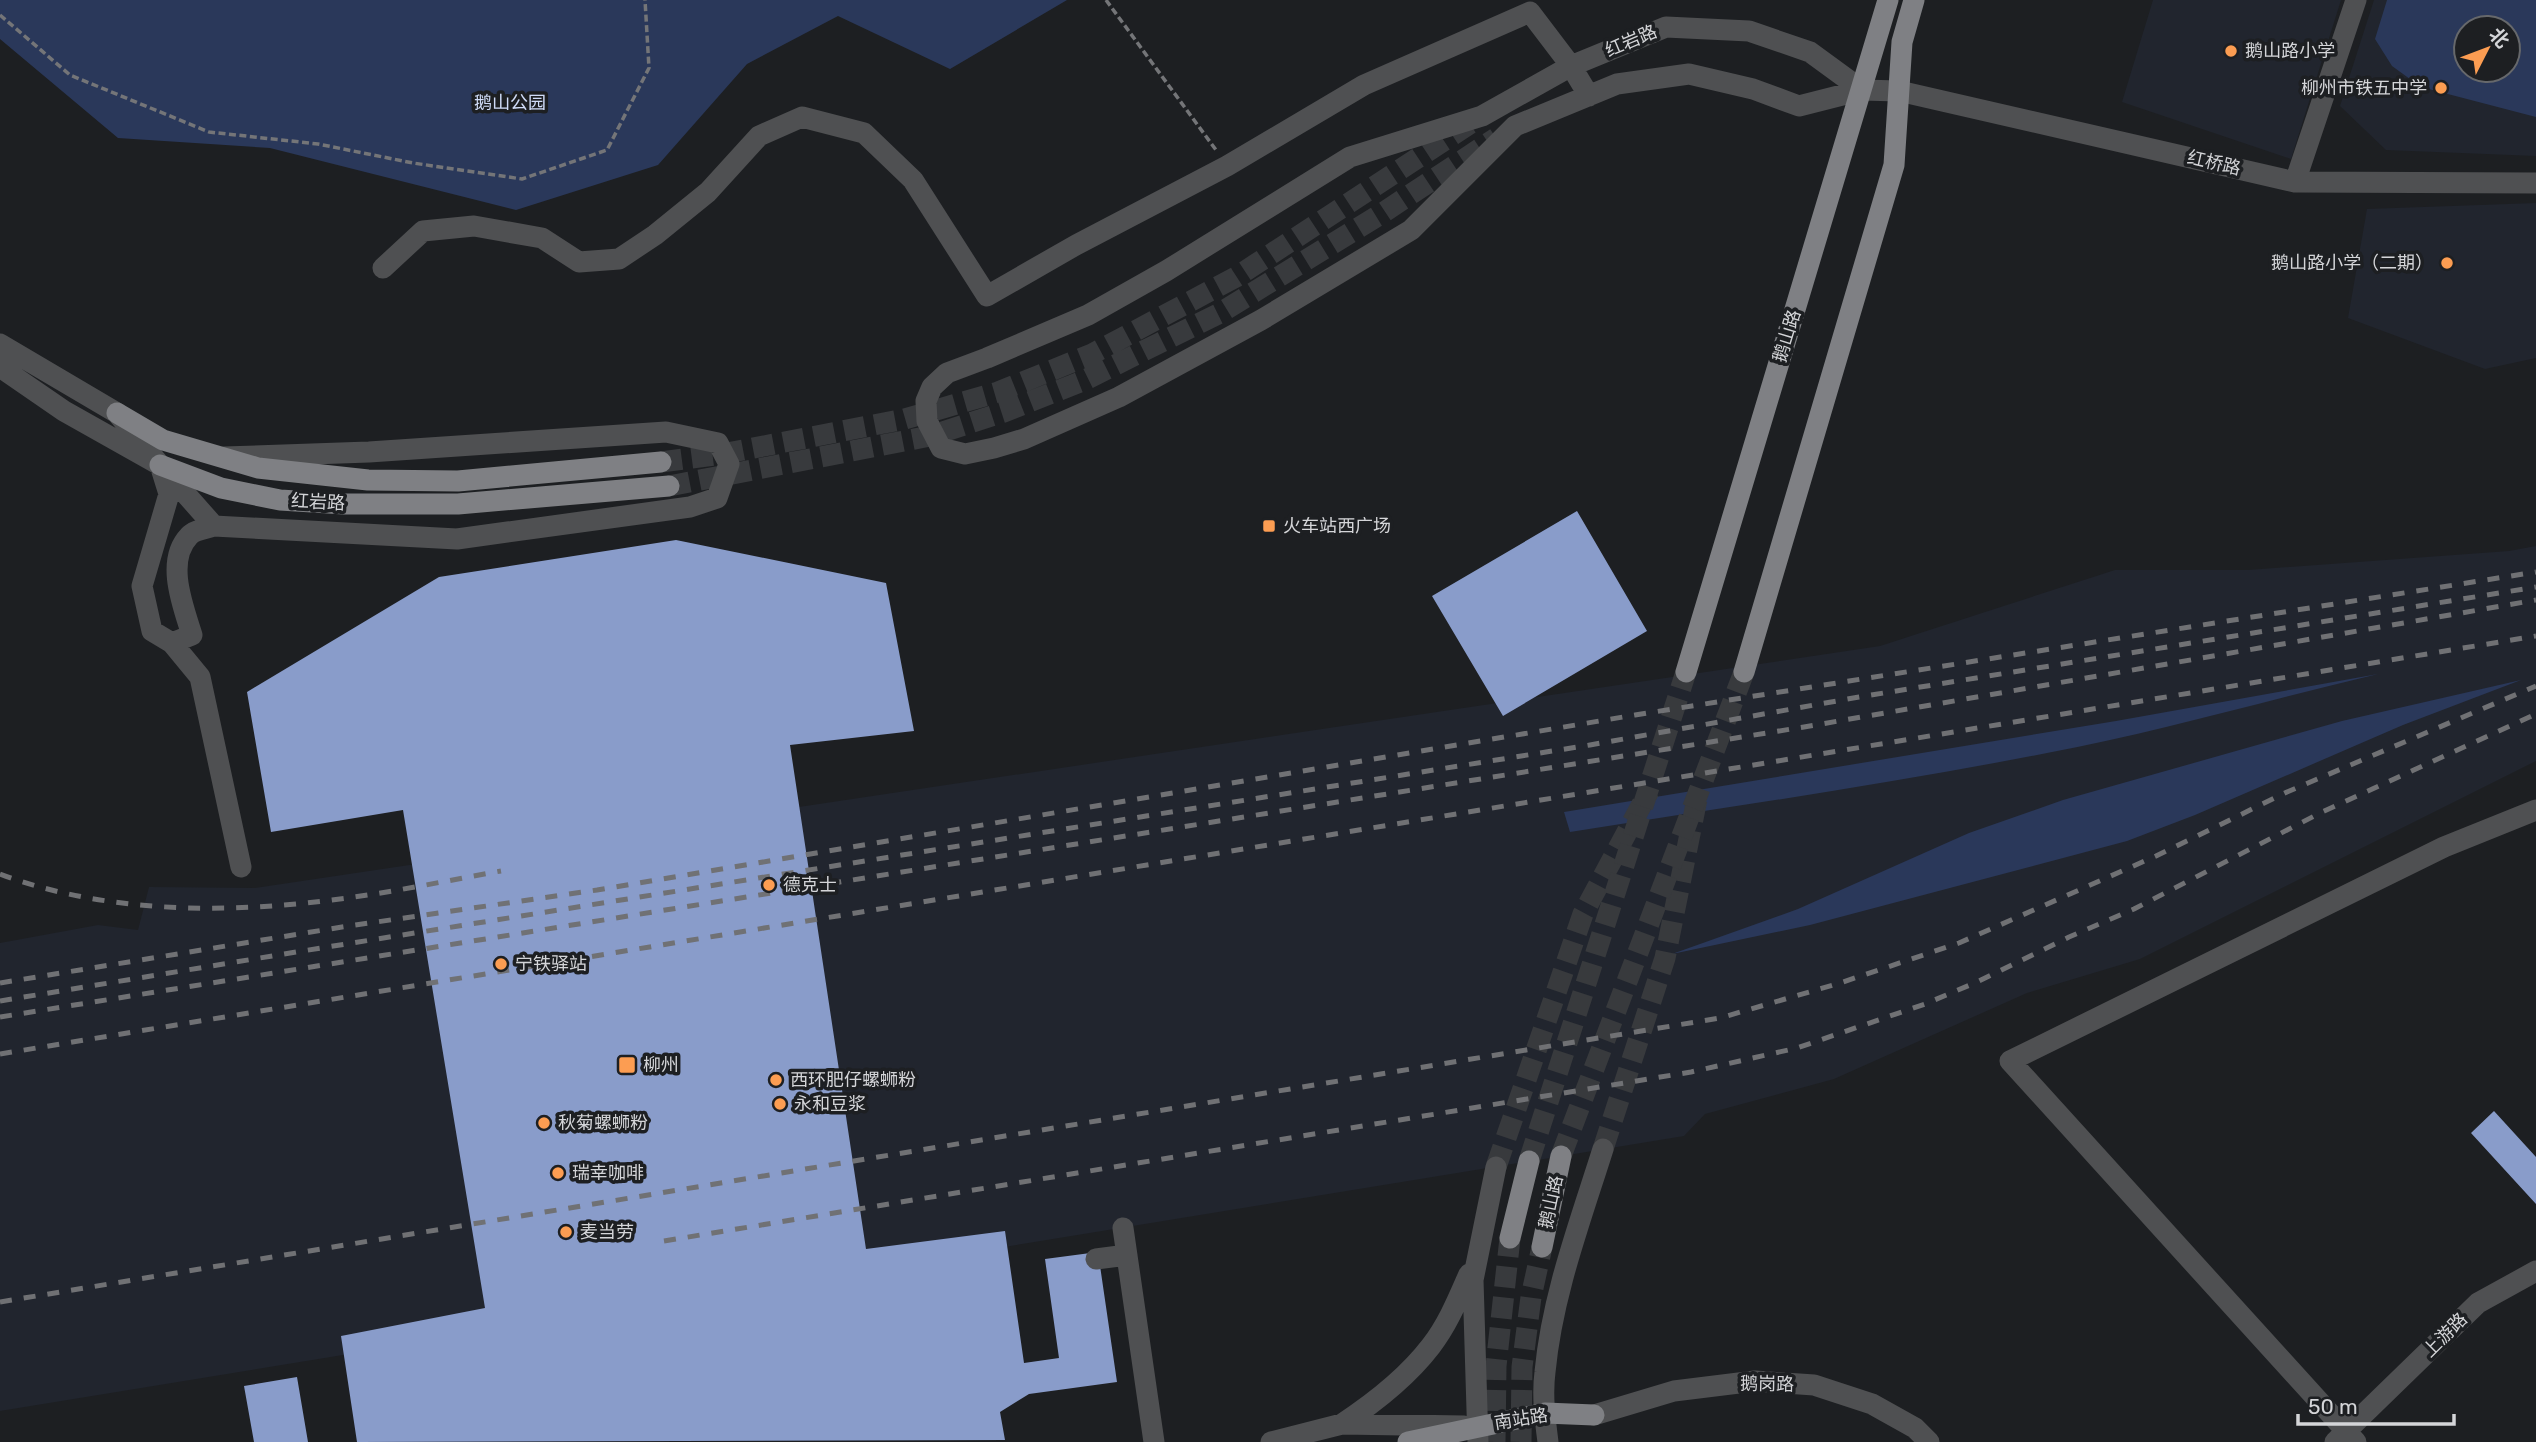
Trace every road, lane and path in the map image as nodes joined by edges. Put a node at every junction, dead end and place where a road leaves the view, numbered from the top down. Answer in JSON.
{"nodes":[{"id":1,"x":645,"y":0,"type":"edge"},
{"id":2,"x":1106,"y":0,"type":"edge"},
{"id":3,"x":1888,"y":0,"type":"edge"},
{"id":4,"x":1914,"y":0,"type":"edge"},
{"id":5,"x":2356,"y":0,"type":"edge"},
{"id":6,"x":0,"y":15,"type":"edge"},
{"id":7,"x":1571,"y":66,"type":"junction"},
{"id":8,"x":1862,"y":90,"type":"junction"},
{"id":9,"x":1899,"y":91,"type":"junction"},
{"id":10,"x":1589,"y":96,"type":"junction"},
{"id":11,"x":1227,"y":166,"type":"junction"},
{"id":12,"x":2295,"y":182,"type":"junction"},
{"id":13,"x":2536,"y":183,"type":"edge"},
{"id":14,"x":383,"y":268,"type":"dead end"},
{"id":15,"x":0,"y":344,"type":"edge"},
{"id":16,"x":0,"y":367,"type":"edge"},
{"id":17,"x":117,"y":413,"type":"junction"},
{"id":18,"x":221,"y":457,"type":"junction"},
{"id":19,"x":661,"y":462,"type":"tunnel mouth"},
{"id":20,"x":160,"y":465,"type":"junction"},
{"id":21,"x":669,"y":486,"type":"tunnel mouth"},
{"id":22,"x":221,"y":488,"type":"junction"},
{"id":23,"x":214,"y":526,"type":"junction"},
{"id":24,"x":160,"y":530,"type":"junction"},
{"id":25,"x":172,"y":643,"type":"junction"},
{"id":26,"x":1686,"y":672,"type":"tunnel mouth"},
{"id":27,"x":1744,"y":672,"type":"tunnel mouth"},
{"id":28,"x":2536,"y":810,"type":"edge"},
{"id":29,"x":241,"y":867,"type":"dead end"},
{"id":30,"x":1603,"y":1149,"type":"tunnel mouth"},
{"id":31,"x":1561,"y":1156,"type":"tunnel mouth"},
{"id":32,"x":1529,"y":1161,"type":"tunnel mouth"},
{"id":33,"x":1496,"y":1167,"type":"tunnel mouth"},
{"id":34,"x":1123,"y":1228,"type":"dead end"},
{"id":35,"x":1510,"y":1238,"type":"tunnel mouth"},
{"id":36,"x":1542,"y":1247,"type":"tunnel mouth"},
{"id":37,"x":1127,"y":1255,"type":"junction"},
{"id":38,"x":1096,"y":1259,"type":"dead end"},
{"id":39,"x":1475,"y":1259,"type":"junction"},
{"id":40,"x":2536,"y":1271,"type":"edge"},
{"id":41,"x":1545,"y":1413,"type":"junction"},
{"id":42,"x":1594,"y":1415,"type":"joint"},
{"id":43,"x":1342,"y":1424,"type":"junction"},
{"id":44,"x":1477,"y":1434,"type":"edge"},
{"id":45,"x":2346,"y":1439,"type":"edge"},
{"id":46,"x":1154,"y":1442,"type":"edge"},
{"id":47,"x":1271,"y":1442,"type":"edge"},
{"id":48,"x":1408,"y":1442,"type":"edge"},
{"id":49,"x":1548,"y":1442,"type":"edge"},
{"id":50,"x":1929,"y":1442,"type":"edge"}],
"edges":[{"from":1,"to":6,"type":"path"},
{"from":2,"to":11,"type":"path"},
{"from":3,"to":8,"type":"main road","name":"鹅山路"},
{"from":4,"to":9,"type":"main road"},
{"from":5,"to":12,"type":"street"},
{"from":7,"to":8,"type":"street","name":"红岩路"},
{"from":7,"to":10,"type":"street"},
{"from":7,"to":10,"type":"street","name":"红岩路"},
{"from":7,"to":11,"type":"street"},
{"from":8,"to":9,"type":"street","name":"红岩路"},
{"from":8,"to":10,"type":"street","name":"红岩路"},
{"from":8,"to":26,"type":"main road","name":"鹅山路"},
{"from":9,"to":12,"type":"street","name":"红桥路"},
{"from":9,"to":27,"type":"main road"},
{"from":11,"to":14,"type":"street"},
{"from":12,"to":13,"type":"street","name":"红桥路"},
{"from":15,"to":17,"type":"street","name":"红岩路"},
{"from":16,"to":20,"type":"street","name":"红岩路"},
{"from":17,"to":18,"type":"main road","name":"红岩路"},
{"from":17,"to":20,"type":"street"},
{"from":18,"to":19,"type":"main road","name":"红岩路"},
{"from":18,"to":23,"type":"street"},
{"from":20,"to":22,"type":"main road","name":"红岩路"},
{"from":20,"to":23,"type":"street"},
{"from":20,"to":24,"type":"street"},
{"from":21,"to":22,"type":"main road","name":"红岩路"},
{"from":22,"to":24,"type":"street"},
{"from":23,"to":25,"type":"street"},
{"from":24,"to":25,"type":"street"},
{"from":25,"to":29,"type":"street"},
{"from":28,"to":45,"type":"street"},
{"from":30,"to":41,"type":"street"},
{"from":31,"to":36,"type":"main road","name":"鹅山路"},
{"from":32,"to":35,"type":"main road","name":"鹅山路"},
{"from":33,"to":39,"type":"street"},
{"from":34,"to":37,"type":"street"},
{"from":37,"to":38,"type":"street"},
{"from":37,"to":46,"type":"street"},
{"from":39,"to":43,"type":"street"},
{"from":39,"to":44,"type":"street"},
{"from":40,"to":45,"type":"street","name":"上游路"},
{"from":41,"to":42,"type":"main road","name":"南站路"},
{"from":41,"to":44,"type":"main road","name":"南站路"},
{"from":41,"to":49,"type":"street"},
{"from":42,"to":50,"type":"street","name":"鹅岗路"},
{"from":43,"to":44,"type":"street"},
{"from":43,"to":47,"type":"street"},
{"from":44,"to":48,"type":"main road","name":"南站路"}]}
